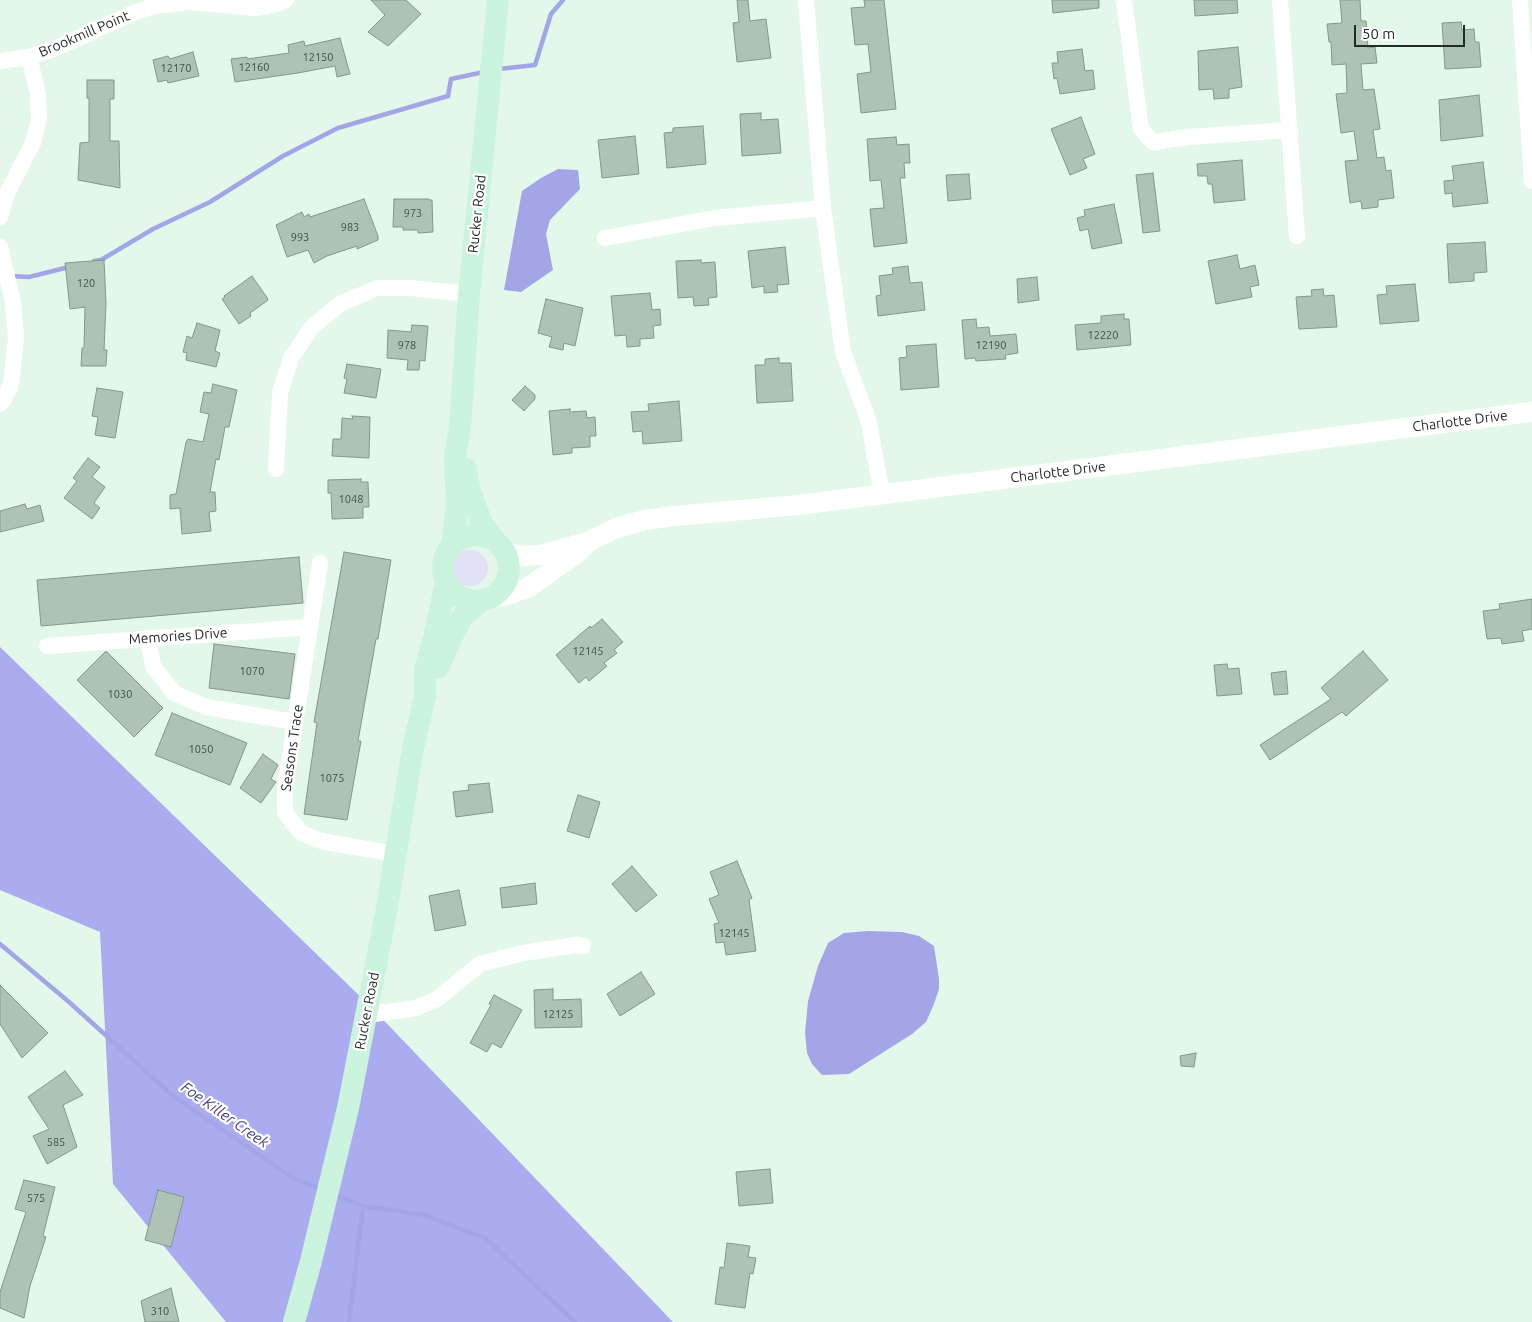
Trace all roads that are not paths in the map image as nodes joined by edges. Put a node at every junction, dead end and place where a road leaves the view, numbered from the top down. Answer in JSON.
{"nodes":[{"id":1,"x":286,"y":0,"type":"edge"},
{"id":2,"x":498,"y":0,"type":"edge"},
{"id":3,"x":806,"y":0,"type":"edge"},
{"id":4,"x":1124,"y":0,"type":"edge"},
{"id":5,"x":1280,"y":0,"type":"edge"},
{"id":6,"x":1520,"y":0,"type":"edge"},
{"id":7,"x":29,"y":57,"type":"junction"},
{"id":8,"x":0,"y":61,"type":"edge"},
{"id":9,"x":1289,"y":130,"type":"junction"},
{"id":10,"x":1532,"y":181,"type":"edge"},
{"id":11,"x":823,"y":208,"type":"junction"},
{"id":12,"x":0,"y":216,"type":"edge"},
{"id":13,"x":1297,"y":236,"type":"dead end"},
{"id":14,"x":606,"y":238,"type":"dead end"},
{"id":15,"x":0,"y":247,"type":"edge"},
{"id":16,"x":469,"y":294,"type":"junction"},
{"id":17,"x":0,"y":404,"type":"edge"},
{"id":18,"x":1532,"y":412,"type":"edge"},
{"id":19,"x":460,"y":428,"type":"junction"},
{"id":20,"x":276,"y":469,"type":"dead end"},
{"id":21,"x":882,"y":495,"type":"junction"},
{"id":22,"x":588,"y":542,"type":"junction"},
{"id":23,"x":452,"y":546,"type":"junction"},
{"id":24,"x":500,"y":547,"type":"junction"},
{"id":25,"x":320,"y":563,"type":"dead end"},
{"id":26,"x":446,"y":582,"type":"junction"},
{"id":27,"x":488,"y":598,"type":"junction"},
{"id":28,"x":310,"y":627,"type":"junction"},
{"id":29,"x":148,"y":638,"type":"junction"},
{"id":30,"x":47,"y":646,"type":"dead end"},
{"id":31,"x":425,"y":696,"type":"junction"},
{"id":32,"x":295,"y":722,"type":"junction"},
{"id":33,"x":395,"y":854,"type":"junction"},
{"id":34,"x":583,"y":946,"type":"dead end"},
{"id":35,"x":367,"y":1014,"type":"junction"},
{"id":36,"x":294,"y":1322,"type":"edge"}],
"edges":[{"from":1,"to":7,"type":"street","name":"Brookmill Point"},
{"from":2,"to":16,"type":"main road","name":"Rucker Road"},
{"from":3,"to":11,"type":"street"},
{"from":4,"to":9,"type":"street"},
{"from":5,"to":9,"type":"street"},
{"from":6,"to":10,"type":"street"},
{"from":7,"to":8,"type":"street","name":"Brookmill Point"},
{"from":7,"to":12,"type":"street"},
{"from":9,"to":13,"type":"street"},
{"from":11,"to":14,"type":"street"},
{"from":11,"to":21,"type":"street"},
{"from":15,"to":17,"type":"street"},
{"from":16,"to":19,"type":"main road","name":"Rucker Road"},
{"from":16,"to":20,"type":"street"},
{"from":18,"to":21,"type":"street","name":"Charlotte Drive"},
{"from":19,"to":23,"type":"main road","name":"Rucker Road"},
{"from":19,"to":24,"type":"main road","name":"Rucker Road"},
{"from":21,"to":22,"type":"street","name":"Charlotte Drive"},
{"from":22,"to":24,"type":"street","name":"Charlotte Drive"},
{"from":22,"to":27,"type":"street","name":"Charlotte Drive"},
{"from":23,"to":24,"type":"main road"},
{"from":23,"to":26,"type":"main road"},
{"from":24,"to":27,"type":"main road"},
{"from":25,"to":28,"type":"street","name":"Seasons Trace"},
{"from":26,"to":27,"type":"main road"},
{"from":26,"to":31,"type":"main road","name":"Rucker Road"},
{"from":27,"to":31,"type":"main road","name":"Rucker Road"},
{"from":28,"to":29,"type":"street","name":"Memories Drive"},
{"from":28,"to":32,"type":"street","name":"Seasons Trace"},
{"from":29,"to":30,"type":"street","name":"Memories Drive"},
{"from":29,"to":32,"type":"street"},
{"from":31,"to":33,"type":"main road","name":"Rucker Road"},
{"from":32,"to":33,"type":"street","name":"Seasons Trace"},
{"from":33,"to":35,"type":"main road","name":"Rucker Road"},
{"from":34,"to":35,"type":"street"},
{"from":35,"to":36,"type":"main road","name":"Rucker Road"}]}
